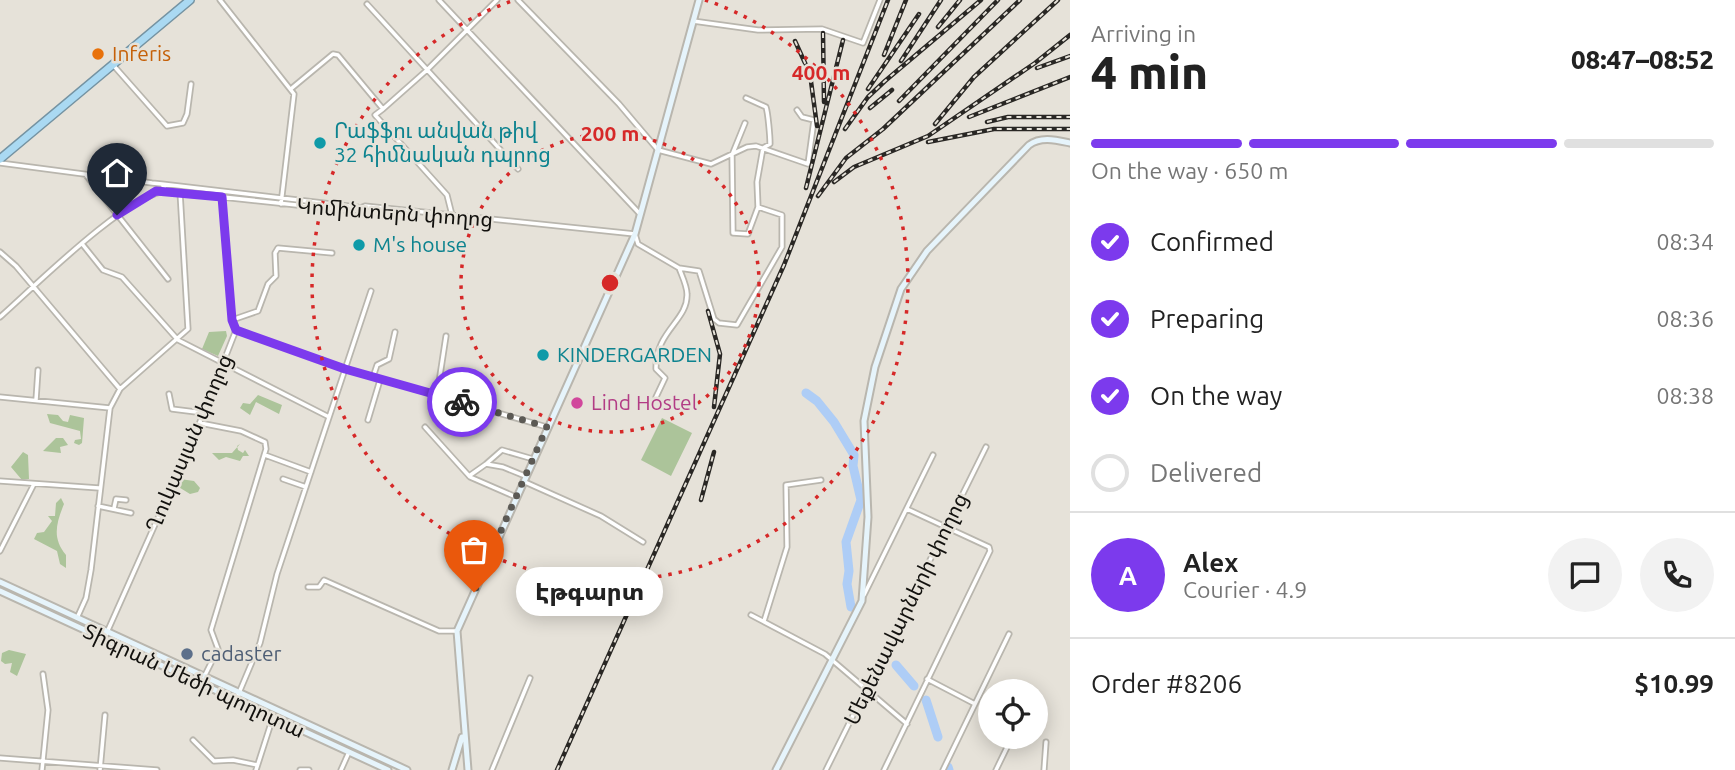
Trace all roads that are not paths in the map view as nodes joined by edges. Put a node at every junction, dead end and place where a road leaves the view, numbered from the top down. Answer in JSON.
{"nodes":[{"id":1,"x":190,"y":0,"type":"edge"},
{"id":2,"x":220,"y":0,"type":"edge"},
{"id":3,"x":439,"y":0,"type":"edge"},
{"id":4,"x":497,"y":0,"type":"edge"},
{"id":5,"x":518,"y":0,"type":"edge"},
{"id":6,"x":699,"y":0,"type":"edge"},
{"id":7,"x":880,"y":0,"type":"edge"},
{"id":8,"x":367,"y":4,"type":"dead end"},
{"id":9,"x":692,"y":21,"type":"junction"},
{"id":10,"x":467,"y":29,"type":"junction"},
{"id":11,"x":113,"y":64,"type":"junction"},
{"id":12,"x":427,"y":70,"type":"junction"},
{"id":13,"x":191,"y":84,"type":"dead end"},
{"id":14,"x":292,"y":88,"type":"junction"},
{"id":15,"x":746,"y":98,"type":"dead end"},
{"id":16,"x":383,"y":109,"type":"junction"},
{"id":17,"x":797,"y":110,"type":"dead end"},
{"id":18,"x":745,"y":122,"type":"dead end"},
{"id":19,"x":1070,"y":143,"type":"edge"},
{"id":20,"x":763,"y":148,"type":"junction"},
{"id":21,"x":658,"y":150,"type":"junction"},
{"id":22,"x":732,"y":155,"type":"junction"},
{"id":23,"x":0,"y":161,"type":"edge"},
{"id":24,"x":518,"y":169,"type":"dead end"},
{"id":25,"x":86,"y":175,"type":"junction"},
{"id":26,"x":162,"y":184,"type":"junction"},
{"id":27,"x":166,"y":191,"type":"junction"},
{"id":28,"x":180,"y":192,"type":"junction"},
{"id":29,"x":222,"y":197,"type":"junction"},
{"id":30,"x":281,"y":197,"type":"junction"},
{"id":31,"x":281,"y":204,"type":"junction"},
{"id":32,"x":358,"y":207,"type":"junction"},
{"id":33,"x":758,"y":207,"type":"junction"},
{"id":34,"x":640,"y":214,"type":"junction"},
{"id":35,"x":117,"y":215,"type":"junction"},
{"id":36,"x":452,"y":215,"type":"junction"},
{"id":37,"x":635,"y":234,"type":"junction"},
{"id":38,"x":83,"y":246,"type":"junction"},
{"id":39,"x":0,"y":252,"type":"edge"},
{"id":40,"x":332,"y":253,"type":"dead end"},
{"id":41,"x":679,"y":268,"type":"junction"},
{"id":42,"x":168,"y":279,"type":"dead end"},
{"id":43,"x":33,"y":288,"type":"junction"},
{"id":44,"x":371,"y":291,"type":"dead end"},
{"id":45,"x":0,"y":317,"type":"edge"},
{"id":46,"x":232,"y":320,"type":"junction"},
{"id":47,"x":236,"y":330,"type":"junction"},
{"id":48,"x":395,"y":332,"type":"dead end"},
{"id":49,"x":446,"y":336,"type":"dead end"},
{"id":50,"x":178,"y":340,"type":"junction"},
{"id":51,"x":223,"y":363,"type":"junction"},
{"id":52,"x":345,"y":369,"type":"junction"},
{"id":53,"x":38,"y":370,"type":"dead end"},
{"id":54,"x":373,"y":377,"type":"junction"},
{"id":55,"x":380,"y":380,"type":"junction"},
{"id":56,"x":120,"y":389,"type":"junction"},
{"id":57,"x":169,"y":394,"type":"dead end"},
{"id":58,"x":437,"y":395,"type":"junction"},
{"id":59,"x":0,"y":397,"type":"edge"},
{"id":60,"x":656,"y":397,"type":"dead end"},
{"id":61,"x":73,"y":398,"type":"dead end"},
{"id":62,"x":36,"y":400,"type":"junction"},
{"id":63,"x":73,"y":404,"type":"junction"},
{"id":64,"x":110,"y":408,"type":"junction"},
{"id":65,"x":204,"y":413,"type":"junction"},
{"id":66,"x":329,"y":417,"type":"junction"},
{"id":67,"x":368,"y":420,"type":"dead end"},
{"id":68,"x":200,"y":422,"type":"junction"},
{"id":69,"x":425,"y":427,"type":"dead end"},
{"id":70,"x":547,"y":427,"type":"junction"},
{"id":71,"x":986,"y":447,"type":"dead end"},
{"id":72,"x":265,"y":455,"type":"junction"},
{"id":73,"x":933,"y":455,"type":"dead end"},
{"id":74,"x":533,"y":458,"type":"junction"},
{"id":75,"x":486,"y":464,"type":"junction"},
{"id":76,"x":311,"y":472,"type":"junction"},
{"id":77,"x":469,"y":476,"type":"junction"},
{"id":78,"x":284,"y":479,"type":"dead end"},
{"id":79,"x":524,"y":479,"type":"junction"},
{"id":80,"x":821,"y":480,"type":"dead end"},
{"id":81,"x":0,"y":481,"type":"edge"},
{"id":82,"x":34,"y":483,"type":"junction"},
{"id":83,"x":306,"y":487,"type":"junction"},
{"id":84,"x":99,"y":488,"type":"junction"},
{"id":85,"x":516,"y":497,"type":"junction"},
{"id":86,"x":98,"y":506,"type":"junction"},
{"id":87,"x":114,"y":508,"type":"junction"},
{"id":88,"x":121,"y":509,"type":"junction"},
{"id":89,"x":907,"y":509,"type":"junction"},
{"id":90,"x":131,"y":513,"type":"dead end"},
{"id":91,"x":946,"y":528,"type":"junction"},
{"id":92,"x":643,"y":542,"type":"dead end"},
{"id":93,"x":0,"y":551,"type":"edge"},
{"id":94,"x":0,"y":582,"type":"edge"},
{"id":95,"x":308,"y":587,"type":"dead end"},
{"id":96,"x":0,"y":591,"type":"edge"},
{"id":97,"x":862,"y":601,"type":"junction"},
{"id":98,"x":751,"y":615,"type":"dead end"},
{"id":99,"x":76,"y":618,"type":"junction"},
{"id":100,"x":764,"y":621,"type":"junction"},
{"id":101,"x":73,"y":625,"type":"junction"},
{"id":102,"x":457,"y":631,"type":"junction"},
{"id":103,"x":107,"y":632,"type":"junction"},
{"id":104,"x":1009,"y":634,"type":"dead end"},
{"id":105,"x":104,"y":639,"type":"junction"},
{"id":106,"x":830,"y":661,"type":"junction"},
{"id":107,"x":43,"y":674,"type":"dead end"},
{"id":108,"x":204,"y":677,"type":"junction"},
{"id":109,"x":530,"y":678,"type":"dead end"},
{"id":110,"x":928,"y":679,"type":"junction"},
{"id":111,"x":865,"y":691,"type":"junction"},
{"id":112,"x":239,"y":693,"type":"junction"},
{"id":113,"x":236,"y":700,"type":"junction"},
{"id":114,"x":975,"y":705,"type":"junction"},
{"id":115,"x":105,"y":715,"type":"dead end"},
{"id":116,"x":273,"y":717,"type":"junction"},
{"id":117,"x":907,"y":724,"type":"junction"},
{"id":118,"x":463,"y":734,"type":"junction"},
{"id":119,"x":193,"y":740,"type":"dead end"},
{"id":120,"x":1006,"y":749,"type":"edge"},
{"id":121,"x":1046,"y":749,"type":"edge"},
{"id":122,"x":349,"y":752,"type":"junction"},
{"id":123,"x":0,"y":758,"type":"edge"},
{"id":124,"x":43,"y":760,"type":"junction"},
{"id":125,"x":101,"y":764,"type":"junction"},
{"id":126,"x":256,"y":768,"type":"edge"},
{"id":127,"x":157,"y":769,"type":"edge"},
{"id":128,"x":43,"y":770,"type":"edge"},
{"id":129,"x":100,"y":770,"type":"edge"},
{"id":130,"x":300,"y":770,"type":"edge"},
{"id":131,"x":309,"y":770,"type":"edge"},
{"id":132,"x":341,"y":770,"type":"edge"},
{"id":133,"x":388,"y":770,"type":"edge"},
{"id":134,"x":407,"y":770,"type":"edge"},
{"id":135,"x":452,"y":770,"type":"edge"},
{"id":136,"x":468,"y":770,"type":"edge"},
{"id":137,"x":492,"y":770,"type":"edge"},
{"id":138,"x":776,"y":770,"type":"edge"},
{"id":139,"x":826,"y":770,"type":"edge"},
{"id":140,"x":884,"y":770,"type":"edge"},
{"id":141,"x":943,"y":770,"type":"edge"},
{"id":142,"x":996,"y":770,"type":"edge"},
{"id":143,"x":1044,"y":770,"type":"edge"}],
"edges":[{"from":1,"to":11,"type":"highway"},
{"from":2,"to":14,"type":"street"},
{"from":3,"to":10,"type":"street"},
{"from":4,"to":10,"type":"street"},
{"from":5,"to":21,"type":"street"},
{"from":6,"to":9,"type":"main road"},
{"from":7,"to":9,"type":"street"},
{"from":8,"to":12,"type":"street"},
{"from":9,"to":21,"type":"main road"},
{"from":10,"to":12,"type":"street"},
{"from":10,"to":34,"type":"street"},
{"from":11,"to":13,"type":"street"},
{"from":11,"to":23,"type":"highway"},
{"from":12,"to":16,"type":"street"},
{"from":12,"to":24,"type":"street"},
{"from":14,"to":16,"type":"street"},
{"from":14,"to":30,"type":"street"},
{"from":15,"to":20,"type":"street"},
{"from":16,"to":36,"type":"street"},
{"from":17,"to":20,"type":"street"},
{"from":18,"to":22,"type":"street"},
{"from":19,"to":97,"type":"main road"},
{"from":20,"to":22,"type":"street"},
{"from":20,"to":33,"type":"street"},
{"from":21,"to":22,"type":"street"},
{"from":21,"to":34,"type":"main road"},
{"from":22,"to":33,"type":"street"},
{"from":23,"to":25,"type":"street"},
{"from":25,"to":26,"type":"street"},
{"from":25,"to":35,"type":"street"},
{"from":26,"to":27,"type":"street"},
{"from":26,"to":30,"type":"street"},
{"from":27,"to":28,"type":"street","name":"Կոմինտերն փողոց"},
{"from":27,"to":35,"type":"street"},
{"from":28,"to":29,"type":"street","name":"Կոմինտերն փողոց"},
{"from":28,"to":50,"type":"street"},
{"from":29,"to":31,"type":"street","name":"Կոմինտերն փողոց"},
{"from":29,"to":46,"type":"street","name":"Ղուկասյան փողոց"},
{"from":30,"to":31,"type":"street"},
{"from":30,"to":32,"type":"street"},
{"from":31,"to":32,"type":"street","name":"Կոմինտերն փողոց"},
{"from":32,"to":36,"type":"street","name":"Կոմինտերն փողոց"},
{"from":33,"to":41,"type":"street"},
{"from":34,"to":37,"type":"main road"},
{"from":35,"to":38,"type":"street"},
{"from":35,"to":42,"type":"street"},
{"from":36,"to":37,"type":"street","name":"Կոմինտերն փողոց"},
{"from":37,"to":41,"type":"street"},
{"from":37,"to":70,"type":"main road"},
{"from":38,"to":43,"type":"street"},
{"from":38,"to":50,"type":"street"},
{"from":39,"to":43,"type":"street"},
{"from":40,"to":46,"type":"street"},
{"from":41,"to":60,"type":"street"},
{"from":43,"to":45,"type":"street"},
{"from":43,"to":56,"type":"street"},
{"from":44,"to":52,"type":"street"},
{"from":46,"to":47,"type":"street","name":"Ղուկասյան փողոց"},
{"from":47,"to":51,"type":"street","name":"Ղուկասյան փողոց"},
{"from":47,"to":52,"type":"street"},
{"from":48,"to":54,"type":"street"},
{"from":49,"to":58,"type":"street"},
{"from":50,"to":51,"type":"street"},
{"from":50,"to":56,"type":"street"},
{"from":51,"to":65,"type":"street","name":"Ղուկասյան փողոց"},
{"from":51,"to":66,"type":"street"},
{"from":52,"to":54,"type":"street"},
{"from":52,"to":66,"type":"street"},
{"from":53,"to":62,"type":"street"},
{"from":54,"to":55,"type":"street"},
{"from":55,"to":58,"type":"street"},
{"from":55,"to":67,"type":"street"},
{"from":56,"to":64,"type":"street"},
{"from":57,"to":65,"type":"street"},
{"from":58,"to":70,"type":"street"},
{"from":59,"to":62,"type":"street"},
{"from":61,"to":63,"type":"street"},
{"from":62,"to":63,"type":"street"},
{"from":63,"to":64,"type":"street"},
{"from":64,"to":84,"type":"street"},
{"from":65,"to":68,"type":"street","name":"Ղուկասյան փողոց"},
{"from":66,"to":76,"type":"street"},
{"from":68,"to":72,"type":"street"},
{"from":68,"to":103,"type":"street","name":"Ղուկասյան փողոց"},
{"from":69,"to":77,"type":"street"},
{"from":70,"to":74,"type":"main road"},
{"from":71,"to":91,"type":"street","name":"Մեքենավարների փողոց"},
{"from":72,"to":76,"type":"street"},
{"from":72,"to":108,"type":"street"},
{"from":73,"to":89,"type":"street"},
{"from":74,"to":75,"type":"street"},
{"from":74,"to":79,"type":"main road"},
{"from":75,"to":77,"type":"street"},
{"from":75,"to":79,"type":"street"},
{"from":76,"to":83,"type":"street"},
{"from":77,"to":85,"type":"street"},
{"from":78,"to":83,"type":"street"},
{"from":79,"to":85,"type":"main road"},
{"from":79,"to":92,"type":"street"},
{"from":80,"to":100,"type":"street"},
{"from":81,"to":82,"type":"street"},
{"from":82,"to":84,"type":"street"},
{"from":82,"to":93,"type":"street"},
{"from":83,"to":112,"type":"street"},
{"from":84,"to":86,"type":"street"},
{"from":85,"to":102,"type":"main road"},
{"from":86,"to":87,"type":"street"},
{"from":86,"to":99,"type":"street"},
{"from":87,"to":88,"type":"street"},
{"from":87,"to":88,"type":"street"},
{"from":88,"to":90,"type":"street"},
{"from":89,"to":91,"type":"street"},
{"from":89,"to":97,"type":"street"},
{"from":91,"to":110,"type":"street"},
{"from":91,"to":111,"type":"street","name":"Մեքենավարների փողոց"},
{"from":94,"to":99,"type":"main road","name":"Տիգրան Մեծի պողոտա"},
{"from":95,"to":102,"type":"street"},
{"from":96,"to":101,"type":"main road","name":"Տիգրան Մեծի պողոտա"},
{"from":97,"to":106,"type":"main road"},
{"from":98,"to":100,"type":"street"},
{"from":99,"to":101,"type":"street"},
{"from":99,"to":103,"type":"main road","name":"Տիգրան Մեծի պողոտա"},
{"from":100,"to":106,"type":"street"},
{"from":101,"to":105,"type":"main road","name":"Տիգրան Մեծի պողոտա"},
{"from":102,"to":118,"type":"main road"},
{"from":103,"to":105,"type":"street","name":"Ղուկասյան փողոց"},
{"from":103,"to":108,"type":"main road","name":"Տիգրան Մեծի պողոտա"},
{"from":104,"to":114,"type":"street"},
{"from":105,"to":113,"type":"main road","name":"Տիգրան Մեծի պողոտա"},
{"from":106,"to":111,"type":"street"},
{"from":106,"to":138,"type":"main road"},
{"from":107,"to":124,"type":"street"},
{"from":108,"to":112,"type":"main road","name":"Տիգրան Մեծի պողոտա"},
{"from":109,"to":137,"type":"street"},
{"from":110,"to":114,"type":"street"},
{"from":110,"to":117,"type":"street"},
{"from":111,"to":117,"type":"street"},
{"from":111,"to":139,"type":"street","name":"Մեքենավարների փողոց"},
{"from":112,"to":113,"type":"street"},
{"from":112,"to":134,"type":"main road","name":"Տիգրան Մեծի պողոտա"},
{"from":113,"to":116,"type":"main road","name":"Տիգրան Մեծի պողոտա"},
{"from":114,"to":141,"type":"street"},
{"from":115,"to":125,"type":"street"},
{"from":116,"to":122,"type":"main road","name":"Տիգրան Մեծի պողոտա"},
{"from":116,"to":126,"type":"street"},
{"from":117,"to":140,"type":"street"},
{"from":118,"to":135,"type":"main road"},
{"from":118,"to":136,"type":"main road"},
{"from":119,"to":126,"type":"street"},
{"from":120,"to":142,"type":"street"},
{"from":121,"to":143,"type":"street"},
{"from":122,"to":132,"type":"street"},
{"from":122,"to":133,"type":"main road","name":"Տիգրան Մեծի պողոտա"},
{"from":123,"to":124,"type":"street"},
{"from":124,"to":125,"type":"street"},
{"from":124,"to":128,"type":"street"},
{"from":125,"to":127,"type":"street"},
{"from":125,"to":129,"type":"street"},
{"from":130,"to":131,"type":"street"}]}
